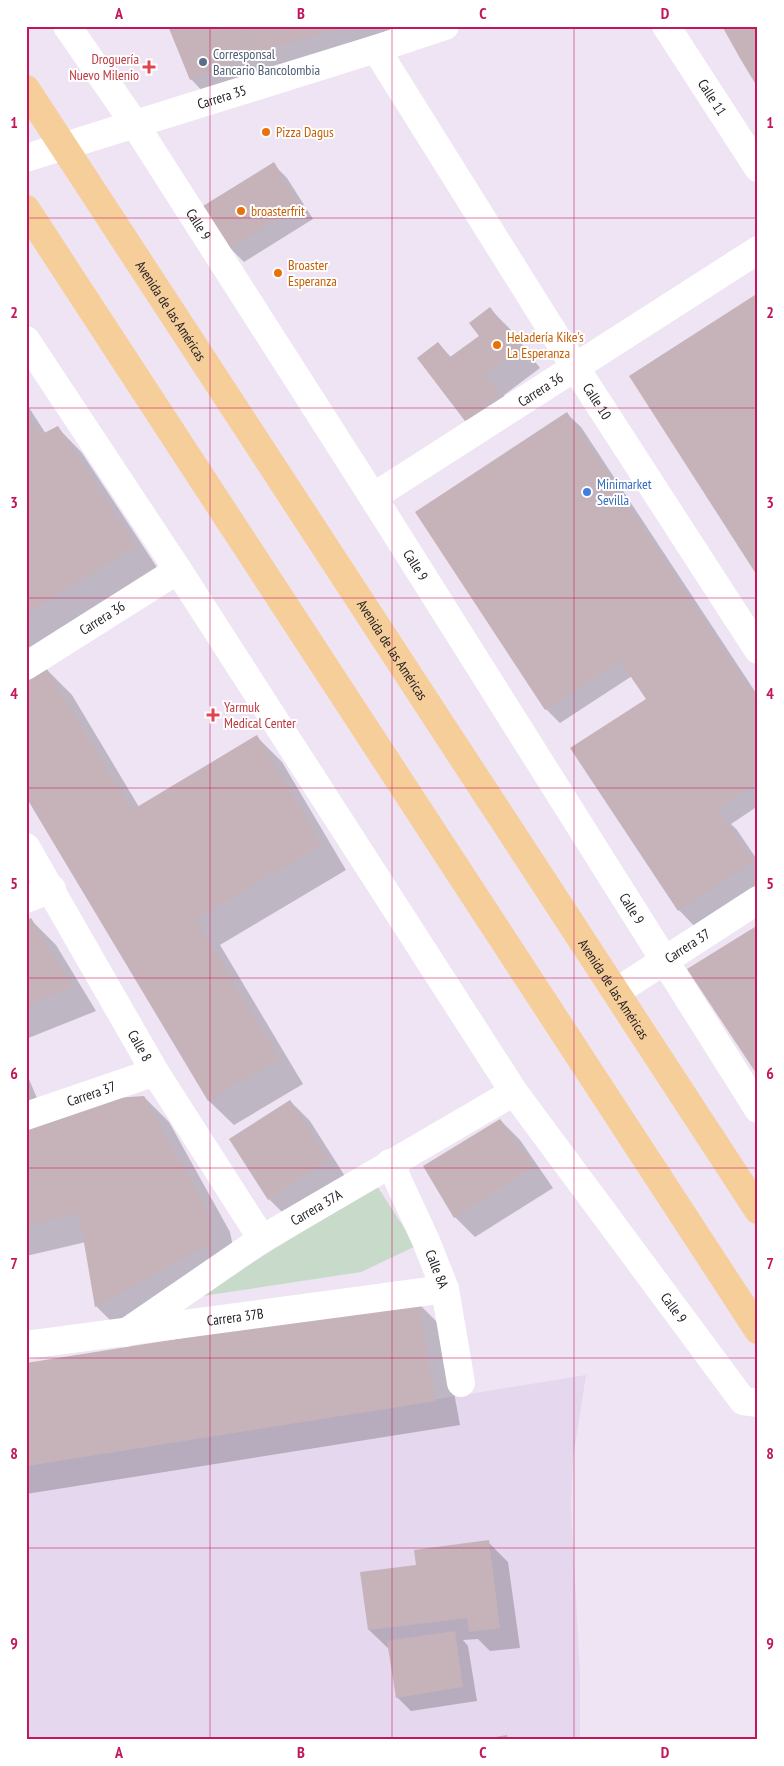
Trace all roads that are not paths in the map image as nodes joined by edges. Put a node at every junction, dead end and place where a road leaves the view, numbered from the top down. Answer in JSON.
{"nodes":[{"id":1,"x":67,"y":26,"type":"edge"},
{"id":2,"x":446,"y":26,"type":"edge"},
{"id":3,"x":666,"y":26,"type":"edge"},
{"id":4,"x":376,"y":49,"type":"junction"},
{"id":5,"x":26,"y":89,"type":"edge"},
{"id":6,"x":134,"y":124,"type":"junction"},
{"id":7,"x":64,"y":146,"type":"junction"},
{"id":8,"x":26,"y":158,"type":"edge"},
{"id":9,"x":758,"y":168,"type":"edge"},
{"id":10,"x":26,"y":209,"type":"edge"},
{"id":11,"x":758,"y":250,"type":"edge"},
{"id":12,"x":26,"y":340,"type":"edge"},
{"id":13,"x":575,"y":367,"type":"junction"},
{"id":14,"x":373,"y":496,"type":"junction"},
{"id":15,"x":178,"y":570,"type":"junction"},
{"id":16,"x":758,"y":650,"type":"edge"},
{"id":17,"x":26,"y":666,"type":"edge"},
{"id":18,"x":26,"y":847,"type":"edge"},
{"id":19,"x":52,"y":889,"type":"junction"},
{"id":20,"x":26,"y":899,"type":"edge"},
{"id":21,"x":758,"y":900,"type":"edge"},
{"id":22,"x":665,"y":960,"type":"junction"},
{"id":23,"x":616,"y":992,"type":"junction"},
{"id":24,"x":155,"y":1072,"type":"junction"},
{"id":25,"x":514,"y":1092,"type":"junction"},
{"id":26,"x":758,"y":1109,"type":"edge"},
{"id":27,"x":26,"y":1116,"type":"edge"},
{"id":28,"x":390,"y":1163,"type":"junction"},
{"id":29,"x":758,"y":1210,"type":"edge"},
{"id":30,"x":262,"y":1239,"type":"junction"},
{"id":31,"x":445,"y":1289,"type":"junction"},
{"id":32,"x":758,"y":1330,"type":"edge"},
{"id":33,"x":125,"y":1333,"type":"junction"},
{"id":34,"x":26,"y":1345,"type":"edge"},
{"id":35,"x":461,"y":1383,"type":"dead end"},
{"id":36,"x":750,"y":1402,"type":"edge"}],
"edges":[{"from":1,"to":6,"type":"street","name":"Calle 9"},
{"from":2,"to":4,"type":"street","name":"Carrera 35"},
{"from":3,"to":9,"type":"street","name":"Calle 11"},
{"from":4,"to":6,"type":"street","name":"Carrera 35"},
{"from":4,"to":13,"type":"street","name":"Calle 10"},
{"from":5,"to":7,"type":"main road","name":"Avenida de las Américas"},
{"from":6,"to":7,"type":"street","name":"Carrera 35"},
{"from":6,"to":14,"type":"street","name":"Calle 9"},
{"from":7,"to":8,"type":"street","name":"Carrera 35"},
{"from":7,"to":23,"type":"main road","name":"Avenida de las Américas"},
{"from":10,"to":32,"type":"main road"},
{"from":11,"to":13,"type":"street","name":"Carrera 36"},
{"from":12,"to":15,"type":"street","name":"Calle 9"},
{"from":13,"to":14,"type":"street","name":"Carrera 36"},
{"from":13,"to":16,"type":"street","name":"Calle 10"},
{"from":14,"to":22,"type":"street","name":"Calle 9"},
{"from":15,"to":17,"type":"street","name":"Carrera 36"},
{"from":15,"to":25,"type":"street","name":"Calle 9"},
{"from":18,"to":19,"type":"street","name":"Calle 8"},
{"from":19,"to":20,"type":"street"},
{"from":19,"to":24,"type":"street","name":"Calle 8"},
{"from":21,"to":22,"type":"street","name":"Carrera 37"},
{"from":22,"to":23,"type":"street","name":"Carrera 37"},
{"from":22,"to":26,"type":"street","name":"Calle 9"},
{"from":23,"to":29,"type":"main road","name":"Avenida de las Américas"},
{"from":24,"to":27,"type":"street","name":"Carrera 37"},
{"from":24,"to":30,"type":"street","name":"Calle 8"},
{"from":25,"to":28,"type":"street","name":"Carrera 37A"},
{"from":25,"to":36,"type":"street","name":"Calle 9"},
{"from":28,"to":30,"type":"street","name":"Carrera 37A"},
{"from":28,"to":31,"type":"street","name":"Calle 8A"},
{"from":30,"to":33,"type":"street","name":"Carrera 37A"},
{"from":31,"to":33,"type":"street","name":"Carrera 37B"},
{"from":31,"to":35,"type":"street","name":"Calle 8A"},
{"from":33,"to":34,"type":"street","name":"Carrera 37B"}]}
